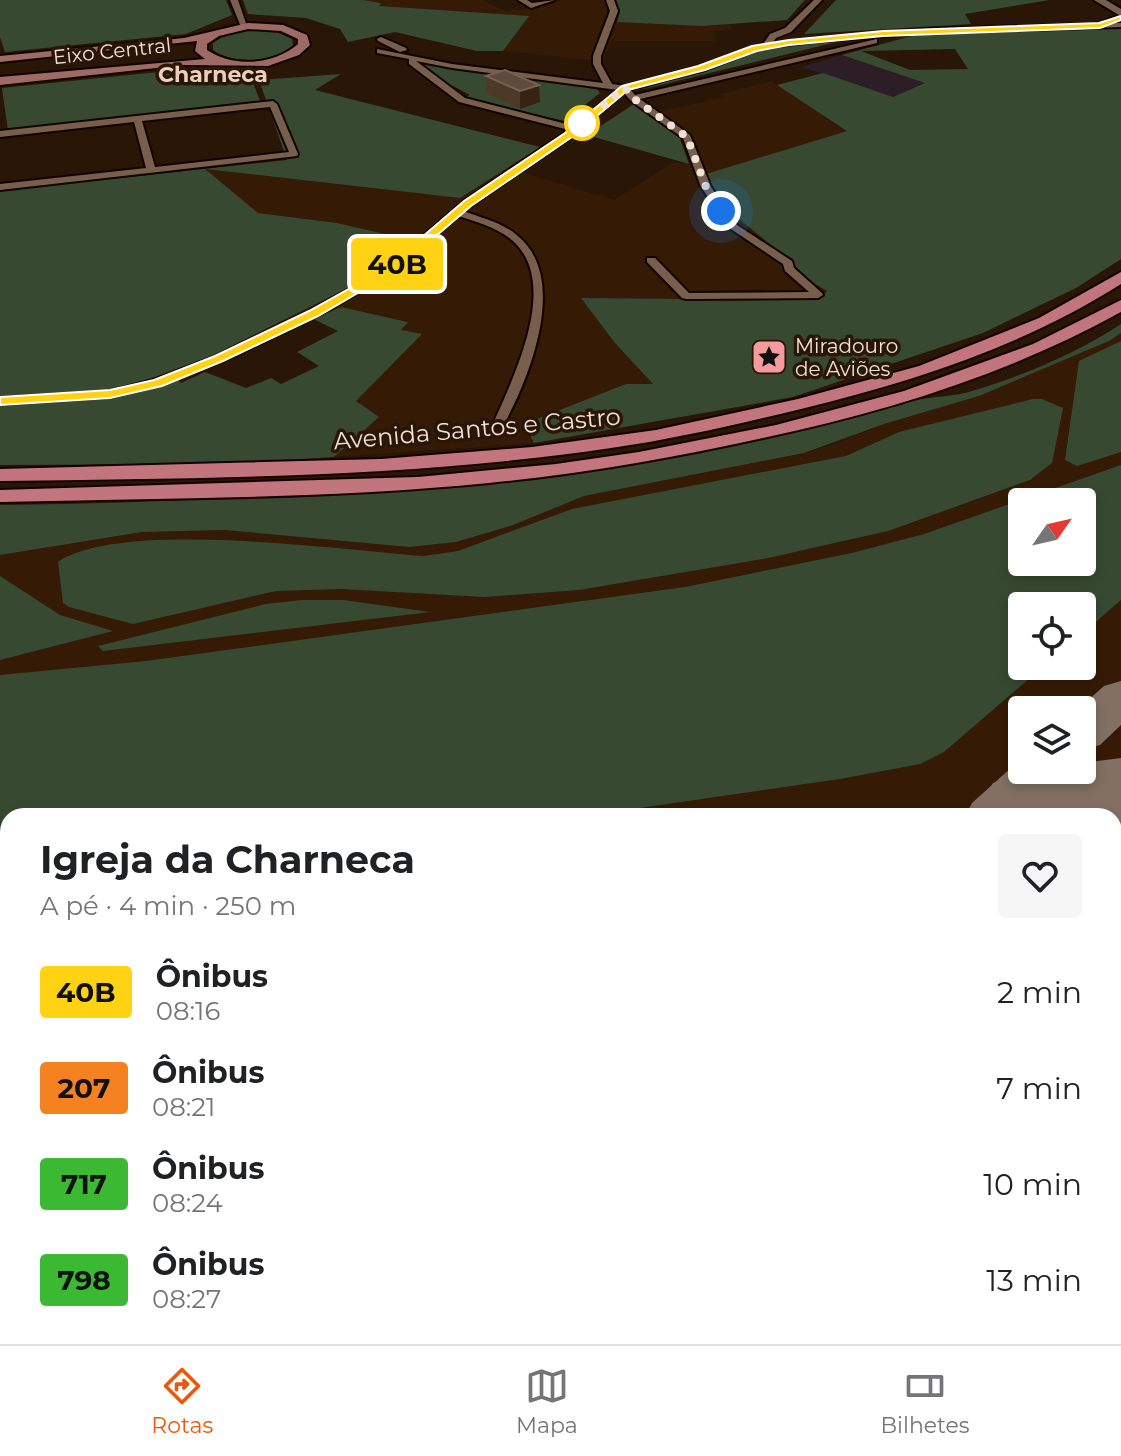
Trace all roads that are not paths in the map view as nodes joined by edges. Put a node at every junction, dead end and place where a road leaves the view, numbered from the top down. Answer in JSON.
{"nodes":[{"id":1,"x":234,"y":0,"type":"edge"},
{"id":2,"x":522,"y":0,"type":"edge"},
{"id":3,"x":551,"y":0,"type":"edge"},
{"id":4,"x":610,"y":0,"type":"edge"},
{"id":5,"x":818,"y":0,"type":"edge"},
{"id":6,"x":1099,"y":0,"type":"edge"},
{"id":7,"x":1121,"y":15,"type":"edge"},
{"id":8,"x":1121,"y":25,"type":"edge"},
{"id":9,"x":1100,"y":26,"type":"junction"},
{"id":10,"x":245,"y":27,"type":"junction"},
{"id":11,"x":788,"y":30,"type":"junction"},
{"id":12,"x":215,"y":33,"type":"junction"},
{"id":13,"x":874,"y":37,"type":"junction"},
{"id":14,"x":381,"y":39,"type":"dead end"},
{"id":15,"x":789,"y":42,"type":"junction"},
{"id":16,"x":766,"y":46,"type":"junction"},
{"id":17,"x":380,"y":51,"type":"dead end"},
{"id":18,"x":414,"y":58,"type":"junction"},
{"id":19,"x":0,"y":59,"type":"edge"},
{"id":20,"x":228,"y":62,"type":"junction"},
{"id":21,"x":429,"y":62,"type":"junction"},
{"id":22,"x":0,"y":81,"type":"edge"},
{"id":23,"x":609,"y":86,"type":"junction"},
{"id":24,"x":625,"y":88,"type":"junction"},
{"id":25,"x":633,"y":98,"type":"junction"},
{"id":26,"x":137,"y":119,"type":"junction"},
{"id":27,"x":575,"y":129,"type":"junction"},
{"id":28,"x":0,"y":134,"type":"edge"},
{"id":29,"x":151,"y":170,"type":"junction"},
{"id":30,"x":0,"y":187,"type":"edge"},
{"id":31,"x":457,"y":212,"type":"junction"},
{"id":32,"x":651,"y":260,"type":"dead end"},
{"id":33,"x":1121,"y":277,"type":"edge"},
{"id":34,"x":1121,"y":305,"type":"edge"},
{"id":35,"x":0,"y":401,"type":"edge"},
{"id":36,"x":499,"y":424,"type":"dead end"},
{"id":37,"x":0,"y":475,"type":"edge"},
{"id":38,"x":0,"y":496,"type":"edge"}],
"edges":[{"from":1,"to":10,"type":"street"},
{"from":2,"to":3,"type":"street"},
{"from":4,"to":23,"type":"street"},
{"from":5,"to":11,"type":"street"},
{"from":6,"to":7,"type":"street"},
{"from":7,"to":9,"type":"street"},
{"from":8,"to":9,"type":"street"},
{"from":9,"to":13,"type":"street"},
{"from":10,"to":12,"type":"main road","name":"Eixo Central"},
{"from":10,"to":20,"type":"main road","name":"Eixo Central"},
{"from":11,"to":15,"type":"street"},
{"from":11,"to":16,"type":"street"},
{"from":12,"to":19,"type":"main road","name":"Eixo Central"},
{"from":12,"to":20,"type":"main road"},
{"from":13,"to":15,"type":"street"},
{"from":13,"to":25,"type":"street"},
{"from":14,"to":21,"type":"street"},
{"from":15,"to":16,"type":"street"},
{"from":16,"to":24,"type":"street"},
{"from":17,"to":18,"type":"street"},
{"from":18,"to":21,"type":"street"},
{"from":18,"to":27,"type":"street"},
{"from":20,"to":22,"type":"main road","name":"Eixo Central"},
{"from":21,"to":23,"type":"street"},
{"from":23,"to":24,"type":"street"},
{"from":24,"to":25,"type":"street"},
{"from":24,"to":27,"type":"street"},
{"from":25,"to":32,"type":"street"},
{"from":26,"to":28,"type":"street"},
{"from":26,"to":29,"type":"street"},
{"from":26,"to":29,"type":"street"},
{"from":27,"to":31,"type":"street"},
{"from":29,"to":30,"type":"street"},
{"from":31,"to":35,"type":"street"},
{"from":31,"to":36,"type":"street"},
{"from":33,"to":37,"type":"main road","name":"Avenida Santos e Castro"},
{"from":34,"to":38,"type":"main road","name":"Avenida Santos e Castro"}]}
